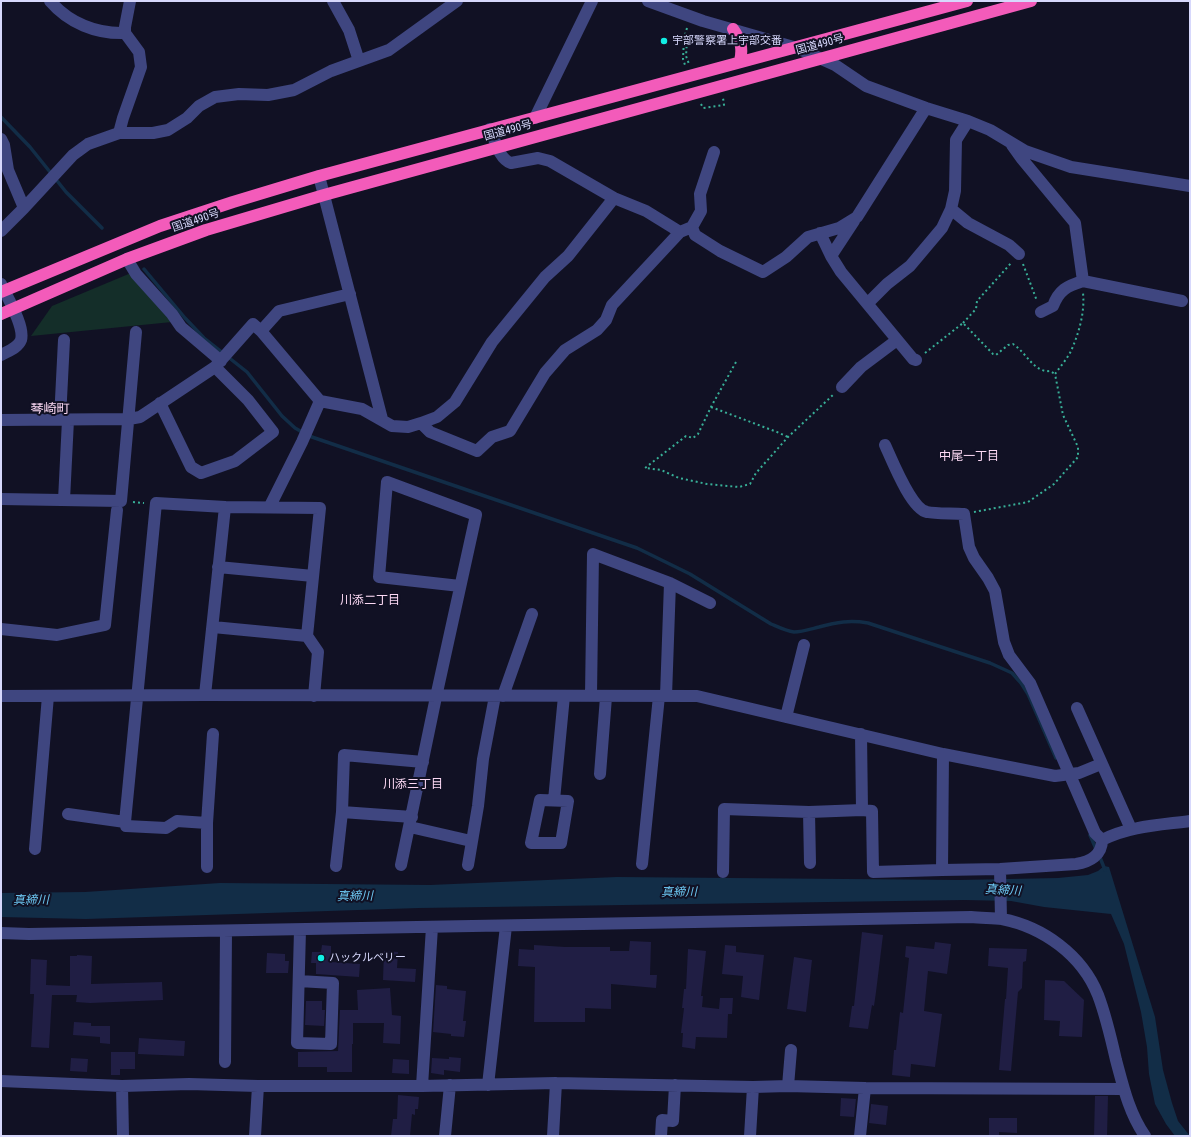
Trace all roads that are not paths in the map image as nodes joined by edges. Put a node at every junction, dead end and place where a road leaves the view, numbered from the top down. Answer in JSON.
{"nodes":[{"id":1,"x":50,"y":1,"type":"edge"},
{"id":2,"x":130,"y":1,"type":"edge"},
{"id":3,"x":333,"y":1,"type":"edge"},
{"id":4,"x":457,"y":1,"type":"edge"},
{"id":5,"x":592,"y":1,"type":"edge"},
{"id":6,"x":648,"y":1,"type":"edge"},
{"id":7,"x":967,"y":1,"type":"edge"},
{"id":8,"x":1031,"y":1,"type":"edge"},
{"id":9,"x":733,"y":29,"type":"junction"},
{"id":10,"x":125,"y":33,"type":"junction"},
{"id":11,"x":797,"y":48,"type":"junction"},
{"id":12,"x":822,"y":58,"type":"junction"},
{"id":13,"x":359,"y":61,"type":"junction"},
{"id":14,"x":740,"y":61,"type":"junction"},
{"id":15,"x":926,"y":108,"type":"junction"},
{"id":16,"x":535,"y":118,"type":"junction"},
{"id":17,"x":968,"y":121,"type":"junction"},
{"id":18,"x":490,"y":129,"type":"junction"},
{"id":19,"x":119,"y":133,"type":"junction"},
{"id":20,"x":1,"y":139,"type":"edge"},
{"id":21,"x":1011,"y":142,"type":"junction"},
{"id":22,"x":498,"y":147,"type":"junction"},
{"id":23,"x":714,"y":152,"type":"dead end"},
{"id":24,"x":318,"y":176,"type":"junction"},
{"id":25,"x":1190,"y":186,"type":"edge"},
{"id":26,"x":324,"y":194,"type":"junction"},
{"id":27,"x":614,"y":198,"type":"junction"},
{"id":28,"x":24,"y":208,"type":"junction"},
{"id":29,"x":951,"y":209,"type":"junction"},
{"id":30,"x":857,"y":217,"type":"junction"},
{"id":31,"x":692,"y":227,"type":"junction"},
{"id":32,"x":1,"y":231,"type":"edge"},
{"id":33,"x":680,"y":232,"type":"junction"},
{"id":34,"x":820,"y":233,"type":"junction"},
{"id":35,"x":1019,"y":254,"type":"road end"},
{"id":36,"x":830,"y":256,"type":"junction"},
{"id":37,"x":126,"y":259,"type":"junction"},
{"id":38,"x":1083,"y":281,"type":"junction"},
{"id":39,"x":2,"y":289,"type":"edge"},
{"id":40,"x":350,"y":294,"type":"junction"},
{"id":41,"x":1182,"y":301,"type":"dead end"},
{"id":42,"x":868,"y":303,"type":"junction"},
{"id":43,"x":13,"y":308,"type":"junction"},
{"id":44,"x":1041,"y":312,"type":"road end"},
{"id":45,"x":1,"y":314,"type":"edge"},
{"id":46,"x":261,"y":331,"type":"junction"},
{"id":47,"x":136,"y":332,"type":"dead end"},
{"id":48,"x":64,"y":340,"type":"dead end"},
{"id":49,"x":897,"y":340,"type":"junction"},
{"id":50,"x":1,"y":355,"type":"edge"},
{"id":51,"x":916,"y":360,"type":"road end"},
{"id":52,"x":218,"y":364,"type":"junction"},
{"id":53,"x":842,"y":386,"type":"road end"},
{"id":54,"x":320,"y":401,"type":"junction"},
{"id":55,"x":160,"y":403,"type":"junction"},
{"id":56,"x":64,"y":419,"type":"junction"},
{"id":57,"x":129,"y":419,"type":"junction"},
{"id":58,"x":1,"y":420,"type":"edge"},
{"id":59,"x":382,"y":420,"type":"junction"},
{"id":60,"x":421,"y":423,"type":"junction"},
{"id":61,"x":885,"y":445,"type":"dead end"},
{"id":62,"x":1,"y":499,"type":"edge"},
{"id":63,"x":64,"y":500,"type":"junction"},
{"id":64,"x":119,"y":506,"type":"junction"},
{"id":65,"x":270,"y":506,"type":"junction"},
{"id":66,"x":225,"y":507,"type":"junction"},
{"id":67,"x":218,"y":567,"type":"junction"},
{"id":68,"x":313,"y":576,"type":"junction"},
{"id":69,"x":670,"y":583,"type":"junction"},
{"id":70,"x":460,"y":586,"type":"junction"},
{"id":71,"x":710,"y":603,"type":"dead end"},
{"id":72,"x":532,"y":614,"type":"dead end"},
{"id":73,"x":213,"y":627,"type":"junction"},
{"id":74,"x":1,"y":629,"type":"edge"},
{"id":75,"x":307,"y":636,"type":"junction"},
{"id":76,"x":804,"y":645,"type":"dead end"},
{"id":77,"x":138,"y":695,"type":"junction"},
{"id":78,"x":205,"y":695,"type":"junction"},
{"id":79,"x":1,"y":696,"type":"edge"},
{"id":80,"x":48,"y":696,"type":"junction"},
{"id":81,"x":314,"y":696,"type":"junction"},
{"id":82,"x":499,"y":696,"type":"junction"},
{"id":83,"x":564,"y":696,"type":"junction"},
{"id":84,"x":590,"y":696,"type":"junction"},
{"id":85,"x":662,"y":696,"type":"junction"},
{"id":86,"x":436,"y":697,"type":"junction"},
{"id":87,"x":606,"y":697,"type":"junction"},
{"id":88,"x":1077,"y":708,"type":"dead end"},
{"id":89,"x":786,"y":717,"type":"junction"},
{"id":90,"x":213,"y":734,"type":"dead end"},
{"id":91,"x":861,"y":734,"type":"junction"},
{"id":92,"x":943,"y":754,"type":"junction"},
{"id":93,"x":423,"y":762,"type":"junction"},
{"id":94,"x":1101,"y":764,"type":"junction"},
{"id":95,"x":600,"y":774,"type":"dead end"},
{"id":96,"x":1070,"y":774,"type":"junction"},
{"id":97,"x":554,"y":800,"type":"dead end"},
{"id":98,"x":862,"y":810,"type":"junction"},
{"id":99,"x":342,"y":812,"type":"junction"},
{"id":100,"x":809,"y":812,"type":"junction"},
{"id":101,"x":68,"y":814,"type":"dead end"},
{"id":102,"x":1190,"y":821,"type":"edge"},
{"id":103,"x":125,"y":822,"type":"junction"},
{"id":104,"x":411,"y":822,"type":"junction"},
{"id":105,"x":207,"y":823,"type":"junction"},
{"id":106,"x":1131,"y":829,"type":"junction"},
{"id":107,"x":471,"y":841,"type":"junction"},
{"id":108,"x":1100,"y":848,"type":"junction"},
{"id":109,"x":35,"y":849,"type":"dead end"},
{"id":110,"x":810,"y":863,"type":"dead end"},
{"id":111,"x":642,"y":864,"type":"dead end"},
{"id":112,"x":401,"y":865,"type":"dead end"},
{"id":113,"x":468,"y":865,"type":"dead end"},
{"id":114,"x":336,"y":866,"type":"dead end"},
{"id":115,"x":207,"y":867,"type":"dead end"},
{"id":116,"x":942,"y":870,"type":"junction"},
{"id":117,"x":1000,"y":871,"type":"junction"},
{"id":118,"x":723,"y":872,"type":"dead end"},
{"id":119,"x":1001,"y":919,"type":"junction"},
{"id":120,"x":506,"y":926,"type":"junction"},
{"id":121,"x":432,"y":927,"type":"junction"},
{"id":122,"x":300,"y":930,"type":"junction"},
{"id":123,"x":226,"y":932,"type":"junction"},
{"id":124,"x":1,"y":933,"type":"edge"},
{"id":125,"x":298,"y":981,"type":"junction"},
{"id":126,"x":791,"y":1050,"type":"dead end"},
{"id":127,"x":225,"y":1062,"type":"dead end"},
{"id":128,"x":1,"y":1081,"type":"edge"},
{"id":129,"x":556,"y":1083,"type":"junction"},
{"id":130,"x":450,"y":1085,"type":"junction"},
{"id":131,"x":488,"y":1085,"type":"junction"},
{"id":132,"x":675,"y":1085,"type":"junction"},
{"id":133,"x":122,"y":1086,"type":"junction"},
{"id":134,"x":258,"y":1086,"type":"junction"},
{"id":135,"x":422,"y":1086,"type":"junction"},
{"id":136,"x":788,"y":1086,"type":"junction"},
{"id":137,"x":753,"y":1087,"type":"junction"},
{"id":138,"x":865,"y":1088,"type":"junction"},
{"id":139,"x":1124,"y":1089,"type":"junction"},
{"id":140,"x":123,"y":1136,"type":"edge"},
{"id":141,"x":255,"y":1136,"type":"edge"},
{"id":142,"x":445,"y":1136,"type":"edge"},
{"id":143,"x":553,"y":1136,"type":"edge"},
{"id":144,"x":661,"y":1136,"type":"edge"},
{"id":145,"x":750,"y":1136,"type":"edge"},
{"id":146,"x":860,"y":1136,"type":"edge"},
{"id":147,"x":1145,"y":1136,"type":"edge"}],
"edges":[{"from":1,"to":10,"type":"street"},
{"from":2,"to":10,"type":"street"},
{"from":3,"to":13,"type":"street"},
{"from":4,"to":13,"type":"street"},
{"from":5,"to":16,"type":"street"},
{"from":6,"to":9,"type":"street"},
{"from":7,"to":11,"type":"highway","name":"国道490号"},
{"from":8,"to":12,"type":"highway","name":"国道490号"},
{"from":9,"to":11,"type":"street"},
{"from":9,"to":14,"type":"highway"},
{"from":10,"to":19,"type":"street"},
{"from":11,"to":12,"type":"street"},
{"from":11,"to":14,"type":"highway","name":"国道490号"},
{"from":12,"to":15,"type":"street"},
{"from":12,"to":22,"type":"highway","name":"国道490号"},
{"from":13,"to":19,"type":"street"},
{"from":14,"to":16,"type":"highway","name":"国道490号"},
{"from":15,"to":17,"type":"street"},
{"from":15,"to":30,"type":"street"},
{"from":16,"to":18,"type":"highway","name":"国道490号"},
{"from":17,"to":21,"type":"street"},
{"from":17,"to":29,"type":"street"},
{"from":18,"to":22,"type":"street"},
{"from":18,"to":24,"type":"highway","name":"国道490号"},
{"from":19,"to":28,"type":"street"},
{"from":20,"to":28,"type":"street"},
{"from":21,"to":25,"type":"street"},
{"from":21,"to":38,"type":"street"},
{"from":22,"to":26,"type":"highway","name":"国道490号"},
{"from":22,"to":27,"type":"street"},
{"from":23,"to":31,"type":"street"},
{"from":24,"to":26,"type":"street"},
{"from":24,"to":39,"type":"highway","name":"国道490号"},
{"from":26,"to":37,"type":"highway","name":"国道490号"},
{"from":26,"to":40,"type":"street"},
{"from":27,"to":33,"type":"street"},
{"from":27,"to":60,"type":"street"},
{"from":28,"to":32,"type":"street"},
{"from":29,"to":35,"type":"street"},
{"from":29,"to":42,"type":"street"},
{"from":30,"to":34,"type":"street"},
{"from":30,"to":36,"type":"street"},
{"from":31,"to":33,"type":"street"},
{"from":31,"to":34,"type":"street"},
{"from":33,"to":60,"type":"street"},
{"from":34,"to":36,"type":"street"},
{"from":36,"to":42,"type":"street"},
{"from":37,"to":43,"type":"highway","name":"国道490号"},
{"from":37,"to":52,"type":"street"},
{"from":38,"to":41,"type":"street"},
{"from":38,"to":44,"type":"street"},
{"from":39,"to":43,"type":"street"},
{"from":40,"to":46,"type":"street"},
{"from":40,"to":59,"type":"street"},
{"from":42,"to":49,"type":"street"},
{"from":43,"to":45,"type":"highway","name":"国道490号"},
{"from":43,"to":50,"type":"street"},
{"from":46,"to":52,"type":"street"},
{"from":46,"to":54,"type":"street"},
{"from":47,"to":57,"type":"street"},
{"from":48,"to":56,"type":"street"},
{"from":49,"to":51,"type":"street"},
{"from":49,"to":53,"type":"street"},
{"from":52,"to":55,"type":"street"},
{"from":52,"to":55,"type":"street"},
{"from":54,"to":59,"type":"street"},
{"from":54,"to":65,"type":"street"},
{"from":55,"to":57,"type":"street"},
{"from":56,"to":57,"type":"street"},
{"from":56,"to":58,"type":"street"},
{"from":56,"to":63,"type":"street"},
{"from":57,"to":64,"type":"street"},
{"from":59,"to":60,"type":"street"},
{"from":61,"to":96,"type":"street"},
{"from":62,"to":63,"type":"street"},
{"from":63,"to":64,"type":"street"},
{"from":64,"to":74,"type":"street"},
{"from":65,"to":66,"type":"street"},
{"from":65,"to":68,"type":"street"},
{"from":66,"to":67,"type":"street"},
{"from":66,"to":77,"type":"street"},
{"from":67,"to":68,"type":"street"},
{"from":67,"to":73,"type":"street"},
{"from":68,"to":75,"type":"street"},
{"from":69,"to":71,"type":"street"},
{"from":69,"to":84,"type":"street"},
{"from":69,"to":85,"type":"street"},
{"from":70,"to":70,"type":"street"},
{"from":70,"to":86,"type":"street"},
{"from":72,"to":82,"type":"street"},
{"from":73,"to":75,"type":"street"},
{"from":73,"to":78,"type":"street"},
{"from":75,"to":81,"type":"street"},
{"from":76,"to":89,"type":"street"},
{"from":77,"to":78,"type":"street"},
{"from":77,"to":80,"type":"street"},
{"from":77,"to":103,"type":"street"},
{"from":78,"to":81,"type":"street"},
{"from":79,"to":80,"type":"street"},
{"from":80,"to":109,"type":"street"},
{"from":81,"to":86,"type":"street"},
{"from":82,"to":83,"type":"street"},
{"from":82,"to":86,"type":"street"},
{"from":82,"to":107,"type":"street"},
{"from":83,"to":84,"type":"street"},
{"from":83,"to":97,"type":"street"},
{"from":84,"to":87,"type":"street"},
{"from":85,"to":87,"type":"street"},
{"from":85,"to":89,"type":"street"},
{"from":85,"to":111,"type":"street"},
{"from":86,"to":93,"type":"street"},
{"from":87,"to":95,"type":"street"},
{"from":88,"to":94,"type":"street"},
{"from":89,"to":91,"type":"street"},
{"from":90,"to":105,"type":"street"},
{"from":91,"to":92,"type":"street"},
{"from":91,"to":98,"type":"street"},
{"from":92,"to":96,"type":"street"},
{"from":92,"to":116,"type":"street"},
{"from":93,"to":99,"type":"street"},
{"from":93,"to":104,"type":"street"},
{"from":94,"to":96,"type":"street"},
{"from":94,"to":106,"type":"street"},
{"from":96,"to":108,"type":"street"},
{"from":98,"to":100,"type":"street"},
{"from":98,"to":116,"type":"street"},
{"from":99,"to":104,"type":"street"},
{"from":99,"to":114,"type":"street"},
{"from":100,"to":110,"type":"street"},
{"from":100,"to":118,"type":"street"},
{"from":101,"to":103,"type":"street"},
{"from":102,"to":106,"type":"street"},
{"from":103,"to":105,"type":"street"},
{"from":104,"to":107,"type":"street"},
{"from":104,"to":112,"type":"street"},
{"from":105,"to":115,"type":"street"},
{"from":106,"to":108,"type":"street"},
{"from":107,"to":113,"type":"street"},
{"from":108,"to":117,"type":"street"},
{"from":116,"to":117,"type":"street"},
{"from":117,"to":119,"type":"street"},
{"from":119,"to":120,"type":"street"},
{"from":119,"to":139,"type":"street"},
{"from":120,"to":121,"type":"street"},
{"from":120,"to":131,"type":"street"},
{"from":121,"to":122,"type":"street"},
{"from":121,"to":135,"type":"street"},
{"from":122,"to":123,"type":"street"},
{"from":122,"to":125,"type":"street"},
{"from":123,"to":124,"type":"street"},
{"from":123,"to":127,"type":"street"},
{"from":125,"to":125,"type":"street"},
{"from":126,"to":136,"type":"street"},
{"from":128,"to":133,"type":"street"},
{"from":129,"to":131,"type":"street"},
{"from":129,"to":132,"type":"street"},
{"from":129,"to":143,"type":"street"},
{"from":130,"to":131,"type":"street"},
{"from":130,"to":135,"type":"street"},
{"from":130,"to":142,"type":"street"},
{"from":132,"to":137,"type":"street"},
{"from":132,"to":144,"type":"street"},
{"from":133,"to":134,"type":"street"},
{"from":133,"to":140,"type":"street"},
{"from":134,"to":135,"type":"street"},
{"from":134,"to":141,"type":"street"},
{"from":136,"to":137,"type":"street"},
{"from":136,"to":138,"type":"street"},
{"from":137,"to":145,"type":"street"},
{"from":138,"to":139,"type":"street"},
{"from":138,"to":146,"type":"street"},
{"from":139,"to":147,"type":"street"}]}
